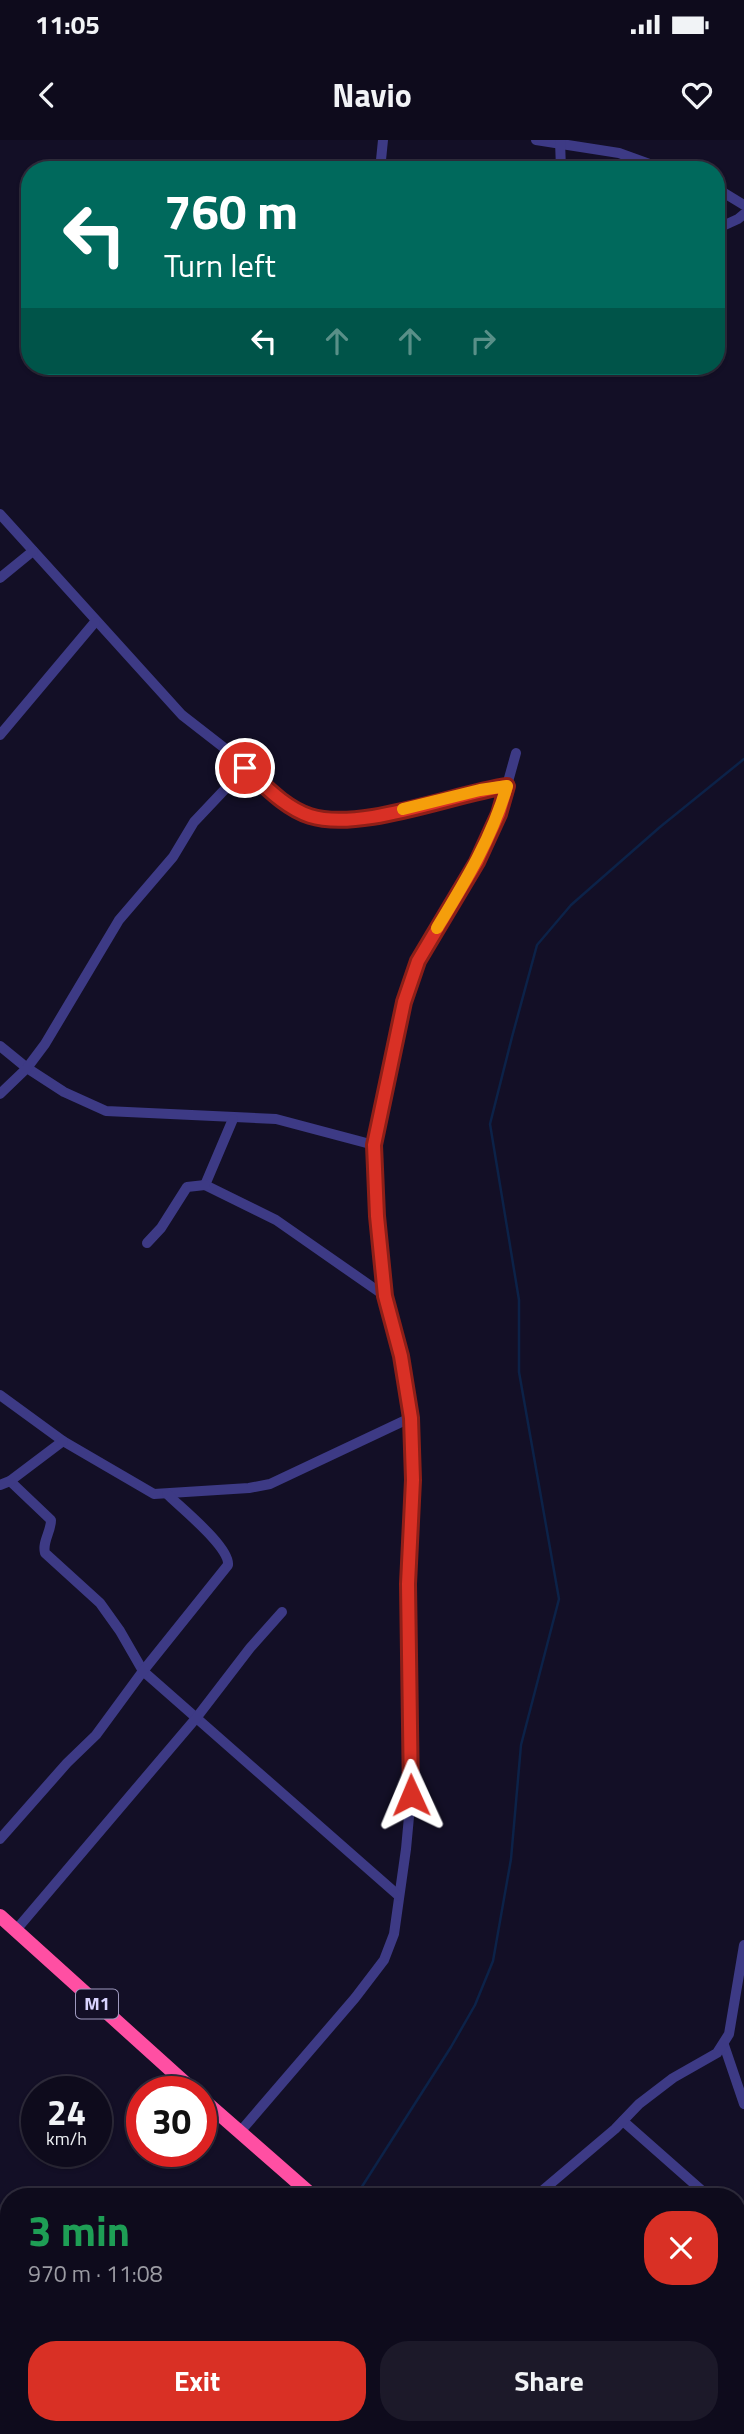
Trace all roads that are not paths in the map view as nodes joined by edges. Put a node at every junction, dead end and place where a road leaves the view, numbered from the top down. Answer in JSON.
{"nodes":[{"id":1,"x":383,"y":140,"type":"edge"},
{"id":2,"x":536,"y":140,"type":"edge"},
{"id":3,"x":560,"y":141,"type":"edge"},
{"id":4,"x":381,"y":161,"type":"edge"},
{"id":5,"x":561,"y":161,"type":"edge"},
{"id":6,"x":641,"y":161,"type":"edge"},
{"id":7,"x":725,"y":193,"type":"edge"},
{"id":8,"x":744,"y":205,"type":"edge"},
{"id":9,"x":744,"y":214,"type":"edge"},
{"id":10,"x":725,"y":225,"type":"edge"},
{"id":11,"x":0,"y":514,"type":"edge"},
{"id":12,"x":33,"y":551,"type":"junction"},
{"id":13,"x":0,"y":578,"type":"edge"},
{"id":14,"x":96,"y":622,"type":"junction"},
{"id":15,"x":0,"y":735,"type":"edge"},
{"id":16,"x":516,"y":753,"type":"dead end"},
{"id":17,"x":245,"y":768,"type":"junction"},
{"id":18,"x":507,"y":786,"type":"junction"},
{"id":19,"x":0,"y":1046,"type":"edge"},
{"id":20,"x":27,"y":1068,"type":"junction"},
{"id":21,"x":0,"y":1094,"type":"edge"},
{"id":22,"x":233,"y":1119,"type":"junction"},
{"id":23,"x":374,"y":1145,"type":"junction"},
{"id":24,"x":205,"y":1185,"type":"junction"},
{"id":25,"x":147,"y":1243,"type":"dead end"},
{"id":26,"x":385,"y":1296,"type":"junction"},
{"id":27,"x":0,"y":1395,"type":"edge"},
{"id":28,"x":411,"y":1418,"type":"junction"},
{"id":29,"x":63,"y":1441,"type":"junction"},
{"id":30,"x":5,"y":1483,"type":"edge"},
{"id":31,"x":167,"y":1494,"type":"junction"},
{"id":32,"x":282,"y":1612,"type":"dead end"},
{"id":33,"x":142,"y":1671,"type":"junction"},
{"id":34,"x":197,"y":1717,"type":"junction"},
{"id":35,"x":0,"y":1839,"type":"edge"},
{"id":36,"x":399,"y":1896,"type":"junction"},
{"id":37,"x":0,"y":1916,"type":"edge"},
{"id":38,"x":16,"y":1930,"type":"junction"},
{"id":39,"x":744,"y":1945,"type":"edge"},
{"id":40,"x":724,"y":2045,"type":"junction"},
{"id":41,"x":177,"y":2076,"type":"edge"},
{"id":42,"x":744,"y":2104,"type":"edge"},
{"id":43,"x":217,"y":2112,"type":"edge"},
{"id":44,"x":623,"y":2121,"type":"junction"},
{"id":45,"x":240,"y":2133,"type":"junction"},
{"id":46,"x":304,"y":2188,"type":"edge"},
{"id":47,"x":545,"y":2188,"type":"edge"},
{"id":48,"x":699,"y":2188,"type":"edge"}],
"edges":[{"from":1,"to":4,"type":"street"},
{"from":2,"to":3,"type":"street"},
{"from":3,"to":5,"type":"street"},
{"from":3,"to":6,"type":"street"},
{"from":7,"to":8,"type":"street"},
{"from":9,"to":10,"type":"street"},
{"from":11,"to":12,"type":"street"},
{"from":12,"to":13,"type":"street"},
{"from":12,"to":14,"type":"street"},
{"from":14,"to":15,"type":"street"},
{"from":14,"to":17,"type":"street"},
{"from":16,"to":18,"type":"street"},
{"from":17,"to":18,"type":"street"},
{"from":17,"to":20,"type":"street"},
{"from":18,"to":23,"type":"street"},
{"from":19,"to":20,"type":"street"},
{"from":20,"to":21,"type":"street"},
{"from":20,"to":22,"type":"street"},
{"from":22,"to":23,"type":"street"},
{"from":22,"to":24,"type":"street"},
{"from":23,"to":26,"type":"street"},
{"from":24,"to":25,"type":"street"},
{"from":24,"to":26,"type":"street"},
{"from":26,"to":28,"type":"street"},
{"from":27,"to":29,"type":"street"},
{"from":28,"to":31,"type":"street"},
{"from":28,"to":36,"type":"street"},
{"from":29,"to":30,"type":"street"},
{"from":29,"to":31,"type":"street"},
{"from":30,"to":33,"type":"street"},
{"from":31,"to":33,"type":"street"},
{"from":32,"to":34,"type":"street"},
{"from":33,"to":34,"type":"street"},
{"from":33,"to":35,"type":"street"},
{"from":34,"to":36,"type":"street"},
{"from":34,"to":38,"type":"street"},
{"from":36,"to":45,"type":"street"},
{"from":37,"to":38,"type":"highway","number":"M1"},
{"from":38,"to":41,"type":"highway","number":"M1"},
{"from":39,"to":40,"type":"street"},
{"from":40,"to":42,"type":"street"},
{"from":40,"to":44,"type":"street"},
{"from":43,"to":45,"type":"highway"},
{"from":44,"to":47,"type":"street"},
{"from":44,"to":48,"type":"street"},
{"from":45,"to":46,"type":"highway"}]}
